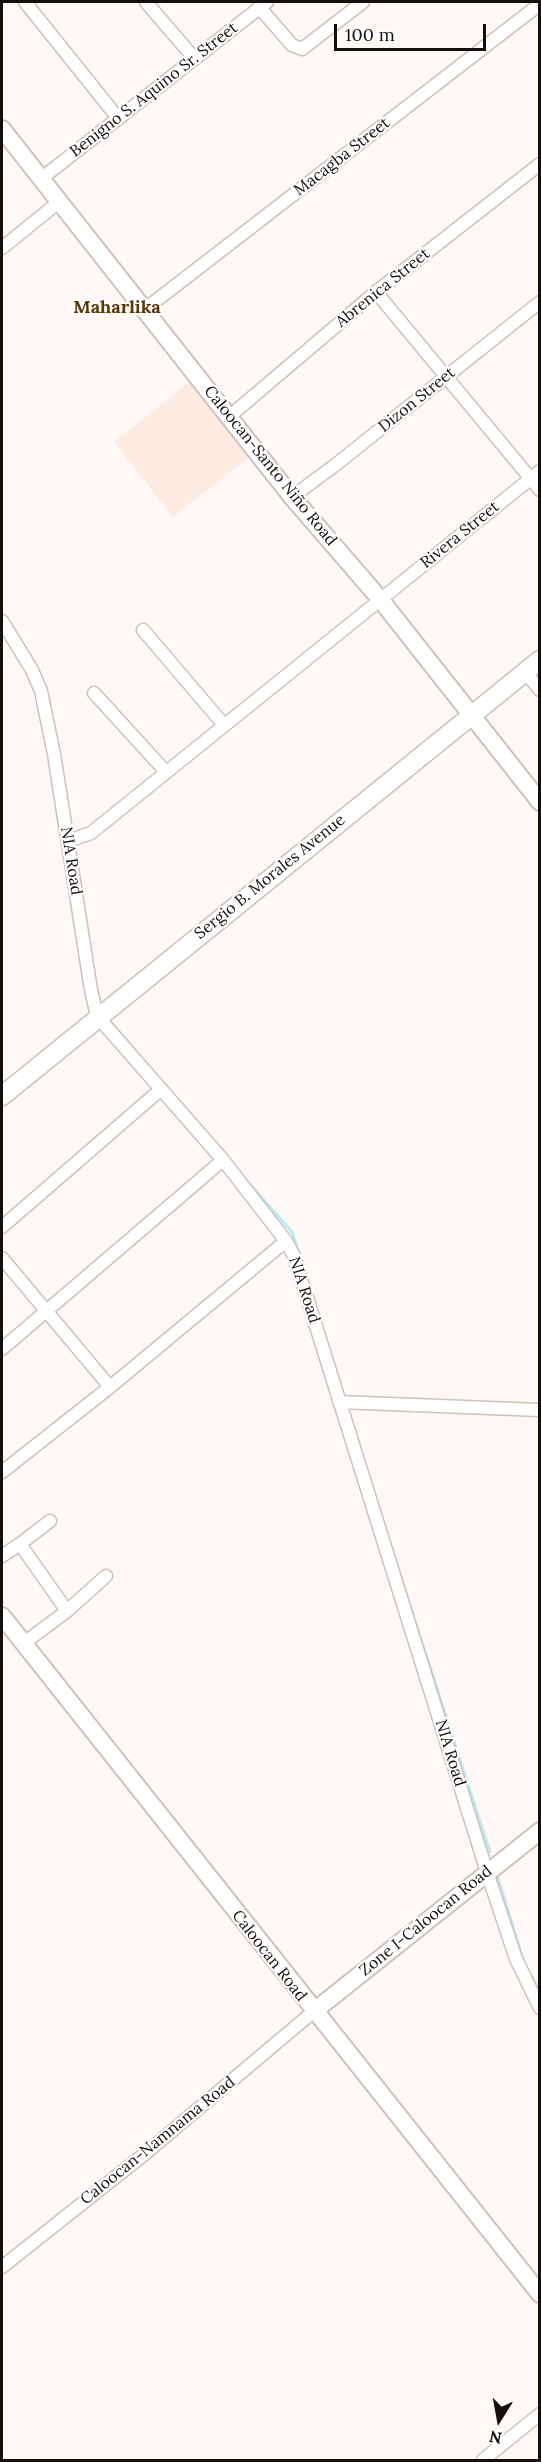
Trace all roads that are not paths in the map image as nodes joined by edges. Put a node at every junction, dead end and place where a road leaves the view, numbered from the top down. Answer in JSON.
{"nodes":[{"id":1,"x":25,"y":2,"type":"edge"},
{"id":2,"x":146,"y":2,"type":"edge"},
{"id":3,"x":363,"y":2,"type":"edge"},
{"id":4,"x":263,"y":4,"type":"edge"},
{"id":5,"x":540,"y":4,"type":"edge"},
{"id":6,"x":194,"y":58,"type":"junction"},
{"id":7,"x":118,"y":118,"type":"junction"},
{"id":8,"x":2,"y":129,"type":"edge"},
{"id":9,"x":540,"y":164,"type":"edge"},
{"id":10,"x":42,"y":178,"type":"junction"},
{"id":11,"x":60,"y":201,"type":"junction"},
{"id":12,"x":2,"y":248,"type":"edge"},
{"id":13,"x":376,"y":292,"type":"junction"},
{"id":14,"x":540,"y":302,"type":"edge"},
{"id":15,"x":144,"y":310,"type":"junction"},
{"id":16,"x":446,"y":376,"type":"junction"},
{"id":17,"x":230,"y":416,"type":"junction"},
{"id":18,"x":535,"y":475,"type":"edge"},
{"id":19,"x":540,"y":490,"type":"edge"},
{"id":20,"x":292,"y":497,"type":"junction"},
{"id":21,"x":380,"y":599,"type":"junction"},
{"id":22,"x":2,"y":621,"type":"edge"},
{"id":23,"x":143,"y":630,"type":"dead end"},
{"id":24,"x":540,"y":660,"type":"edge"},
{"id":25,"x":525,"y":672,"type":"junction"},
{"id":26,"x":540,"y":690,"type":"edge"},
{"id":27,"x":94,"y":693,"type":"dead end"},
{"id":28,"x":470,"y":715,"type":"junction"},
{"id":29,"x":224,"y":725,"type":"junction"},
{"id":30,"x":166,"y":772,"type":"junction"},
{"id":31,"x":540,"y":802,"type":"edge"},
{"id":32,"x":73,"y":840,"type":"junction"},
{"id":33,"x":97,"y":1016,"type":"junction"},
{"id":34,"x":159,"y":1090,"type":"junction"},
{"id":35,"x":2,"y":1096,"type":"edge"},
{"id":36,"x":222,"y":1160,"type":"junction"},
{"id":37,"x":2,"y":1227,"type":"edge"},
{"id":38,"x":286,"y":1240,"type":"junction"},
{"id":39,"x":2,"y":1258,"type":"edge"},
{"id":40,"x":47,"y":1313,"type":"junction"},
{"id":41,"x":2,"y":1350,"type":"edge"},
{"id":42,"x":110,"y":1387,"type":"junction"},
{"id":43,"x":339,"y":1402,"type":"junction"},
{"id":44,"x":540,"y":1410,"type":"edge"},
{"id":45,"x":2,"y":1472,"type":"edge"},
{"id":46,"x":50,"y":1521,"type":"dead end"},
{"id":47,"x":20,"y":1544,"type":"junction"},
{"id":48,"x":2,"y":1556,"type":"edge"},
{"id":49,"x":106,"y":1576,"type":"dead end"},
{"id":50,"x":67,"y":1611,"type":"junction"},
{"id":51,"x":3,"y":1622,"type":"edge"},
{"id":52,"x":24,"y":1643,"type":"junction"},
{"id":53,"x":540,"y":1831,"type":"edge"},
{"id":54,"x":487,"y":1872,"type":"junction"},
{"id":55,"x":540,"y":2008,"type":"edge"},
{"id":56,"x":313,"y":2012,"type":"junction"},
{"id":57,"x":2,"y":2267,"type":"edge"},
{"id":58,"x":540,"y":2294,"type":"edge"},
{"id":59,"x":540,"y":2414,"type":"edge"},
{"id":60,"x":483,"y":2460,"type":"edge"}],
"edges":[{"from":1,"to":7,"type":"street"},
{"from":2,"to":6,"type":"street"},
{"from":3,"to":4,"type":"street"},
{"from":4,"to":6,"type":"street","name":"Benigno S. Aquino Sr. Street"},
{"from":5,"to":15,"type":"street","name":"Macagba Street"},
{"from":6,"to":7,"type":"street","name":"Benigno S. Aquino Sr. Street"},
{"from":7,"to":10,"type":"street","name":"Benigno S. Aquino Sr. Street"},
{"from":8,"to":10,"type":"street","name":"Caloocan-Santo Niño Road"},
{"from":9,"to":13,"type":"street","name":"Abrenica Street"},
{"from":10,"to":11,"type":"street","name":"Caloocan-Santo Niño Road"},
{"from":11,"to":12,"type":"street"},
{"from":11,"to":15,"type":"street","name":"Caloocan-Santo Niño Road"},
{"from":13,"to":16,"type":"street"},
{"from":13,"to":17,"type":"street","name":"Abrenica Street"},
{"from":14,"to":16,"type":"street","name":"Dizon Street"},
{"from":15,"to":17,"type":"street","name":"Caloocan-Santo Niño Road"},
{"from":16,"to":18,"type":"street"},
{"from":16,"to":20,"type":"street","name":"Dizon Street"},
{"from":17,"to":20,"type":"street","name":"Caloocan-Santo Niño Road"},
{"from":18,"to":19,"type":"street"},
{"from":18,"to":21,"type":"street","name":"Rivera Street"},
{"from":20,"to":21,"type":"street","name":"Caloocan-Santo Niño Road"},
{"from":21,"to":28,"type":"street","name":"Caloocan-Santo Niño Road"},
{"from":21,"to":29,"type":"street","name":"Rivera Street"},
{"from":22,"to":32,"type":"street","name":"NIA Road"},
{"from":23,"to":29,"type":"street"},
{"from":24,"to":25,"type":"main road","name":"Sergio B. Morales Avenue"},
{"from":25,"to":26,"type":"street"},
{"from":25,"to":28,"type":"main road","name":"Sergio B. Morales Avenue"},
{"from":27,"to":30,"type":"street"},
{"from":28,"to":31,"type":"street","name":"Caloocan-Santo Niño Road"},
{"from":28,"to":33,"type":"main road","name":"Sergio B. Morales Avenue"},
{"from":29,"to":30,"type":"street","name":"Rivera Street"},
{"from":30,"to":32,"type":"street","name":"Rivera Street"},
{"from":32,"to":33,"type":"street","name":"NIA Road"},
{"from":33,"to":34,"type":"street","name":"NIA Road"},
{"from":33,"to":35,"type":"main road","name":"Sergio B. Morales Avenue"},
{"from":34,"to":36,"type":"street","name":"NIA Road"},
{"from":34,"to":37,"type":"street"},
{"from":36,"to":38,"type":"street","name":"NIA Road"},
{"from":36,"to":40,"type":"street"},
{"from":38,"to":42,"type":"street"},
{"from":38,"to":43,"type":"street","name":"NIA Road"},
{"from":39,"to":40,"type":"street"},
{"from":40,"to":41,"type":"street"},
{"from":40,"to":42,"type":"street"},
{"from":42,"to":45,"type":"street"},
{"from":43,"to":44,"type":"street"},
{"from":43,"to":54,"type":"street","name":"NIA Road"},
{"from":46,"to":47,"type":"street"},
{"from":47,"to":48,"type":"street"},
{"from":47,"to":50,"type":"street"},
{"from":49,"to":50,"type":"street"},
{"from":50,"to":52,"type":"street"},
{"from":51,"to":52,"type":"street","name":"Caloocan Road"},
{"from":52,"to":56,"type":"street","name":"Caloocan Road"},
{"from":53,"to":54,"type":"street","name":"Zone I-Caloocan Road"},
{"from":54,"to":55,"type":"street","name":"NIA Road"},
{"from":54,"to":56,"type":"street","name":"Zone I-Caloocan Road"},
{"from":56,"to":57,"type":"street","name":"Caloocan-Namnama Road"},
{"from":56,"to":58,"type":"street","name":"Caloocan Road"},
{"from":59,"to":60,"type":"street"}]}
